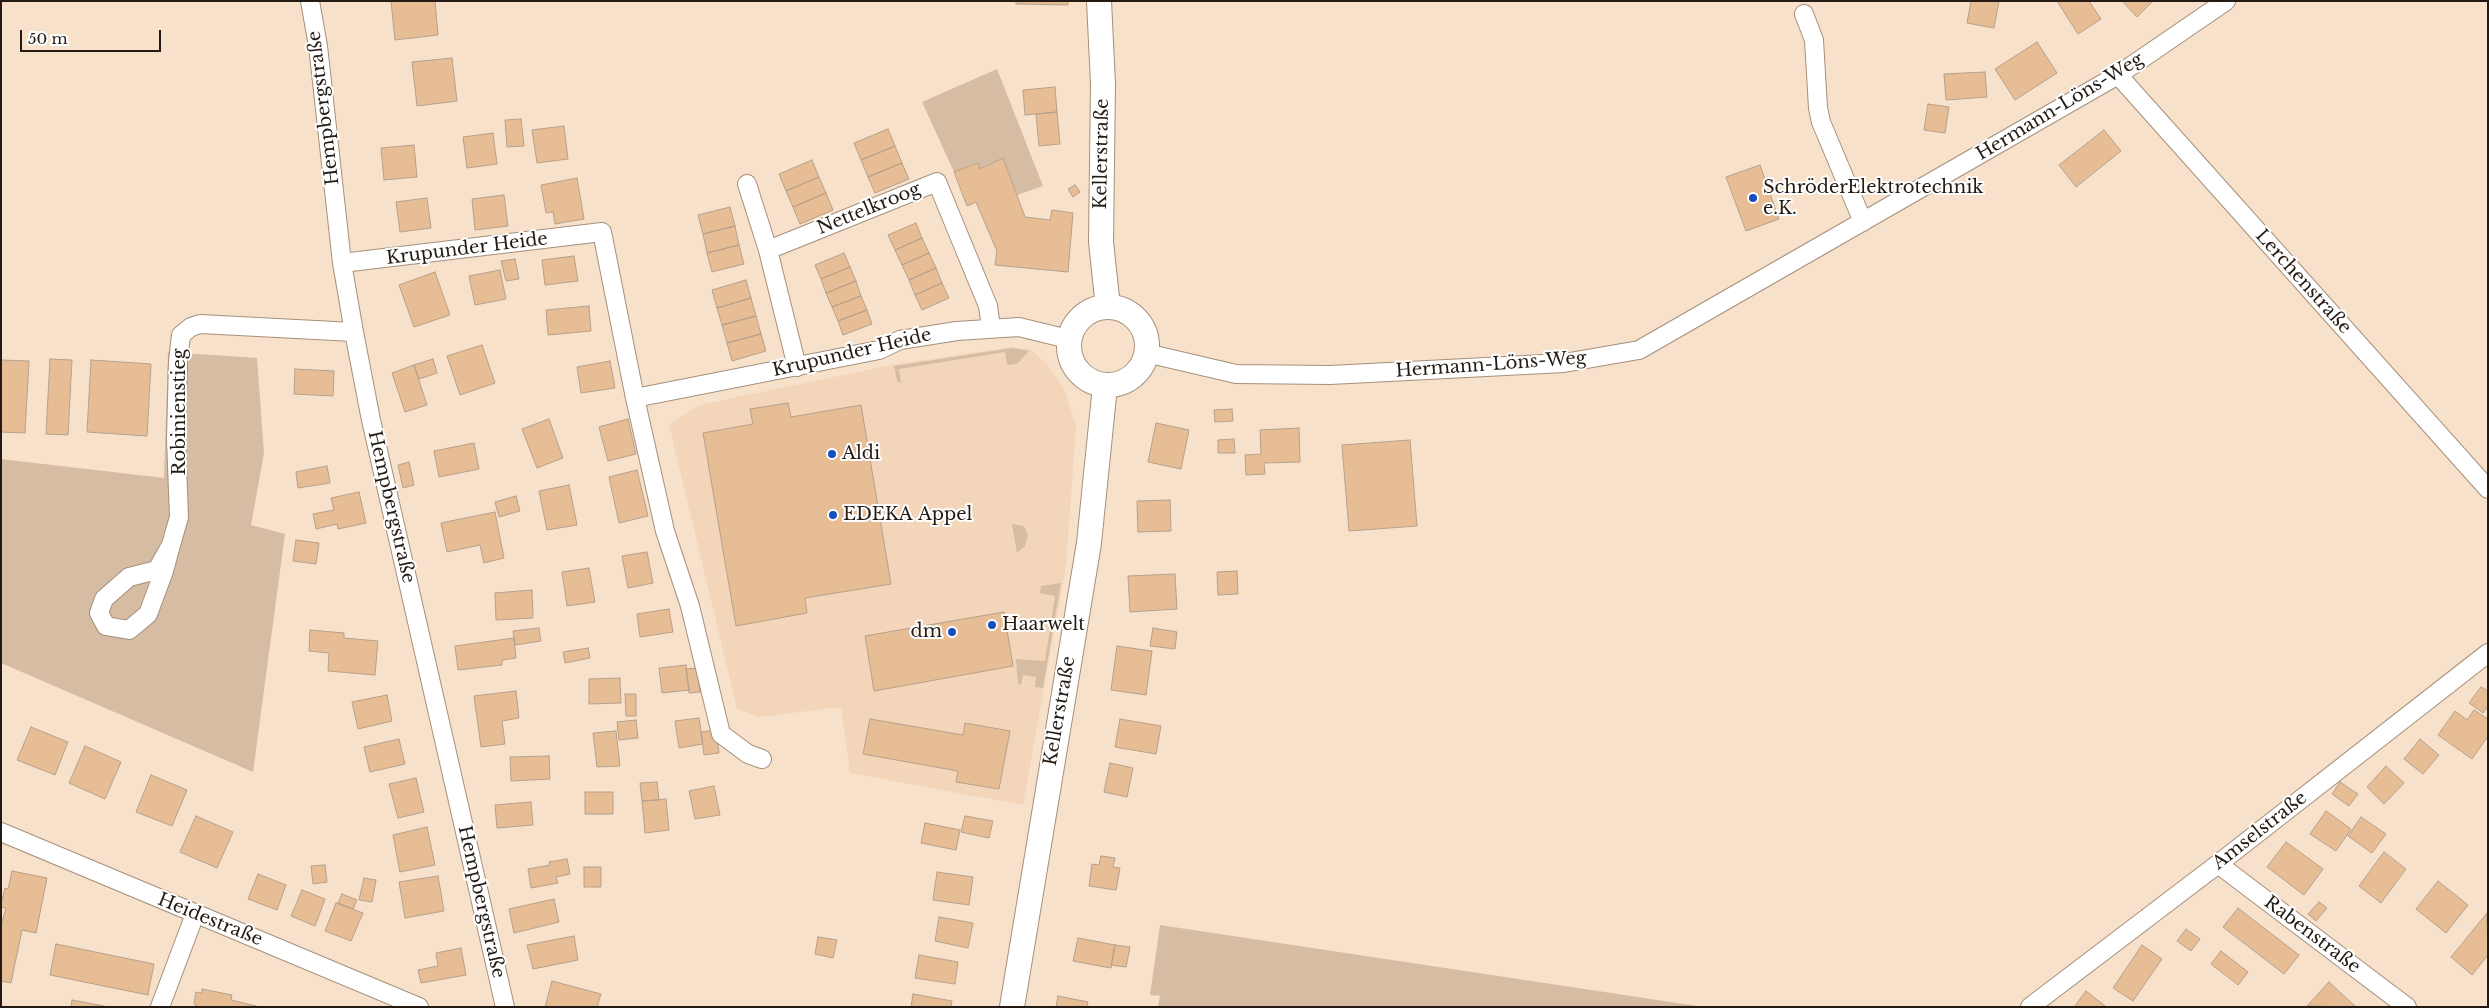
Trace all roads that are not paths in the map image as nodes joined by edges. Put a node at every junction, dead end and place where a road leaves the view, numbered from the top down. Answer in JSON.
{"nodes":[{"id":1,"x":310,"y":1,"type":"edge"},
{"id":2,"x":1099,"y":1,"type":"edge"},
{"id":3,"x":2226,"y":1,"type":"edge"},
{"id":4,"x":1804,"y":14,"type":"dead end"},
{"id":5,"x":2118,"y":75,"type":"junction"},
{"id":6,"x":747,"y":184,"type":"dead end"},
{"id":7,"x":1863,"y":222,"type":"junction"},
{"id":8,"x":768,"y":250,"type":"junction"},
{"id":9,"x":342,"y":263,"type":"junction"},
{"id":10,"x":1108,"y":307,"type":"junction"},
{"id":11,"x":991,"y":327,"type":"junction"},
{"id":12,"x":354,"y":332,"type":"junction"},
{"id":13,"x":1068,"y":339,"type":"junction"},
{"id":14,"x":1146,"y":353,"type":"junction"},
{"id":15,"x":797,"y":366,"type":"junction"},
{"id":16,"x":1105,"y":386,"type":"junction"},
{"id":17,"x":635,"y":398,"type":"junction"},
{"id":18,"x":2488,"y":489,"type":"edge"},
{"id":19,"x":171,"y":545,"type":"junction"},
{"id":20,"x":2488,"y":653,"type":"edge"},
{"id":21,"x":762,"y":759,"type":"dead end"},
{"id":22,"x":1,"y":832,"type":"edge"},
{"id":23,"x":2218,"y":864,"type":"junction"},
{"id":24,"x":195,"y":914,"type":"junction"},
{"id":25,"x":160,"y":1007,"type":"edge"},
{"id":26,"x":419,"y":1007,"type":"edge"},
{"id":27,"x":504,"y":1007,"type":"edge"},
{"id":28,"x":1012,"y":1007,"type":"edge"},
{"id":29,"x":2030,"y":1007,"type":"edge"},
{"id":30,"x":2407,"y":1007,"type":"edge"}],
"edges":[{"from":1,"to":9,"type":"street","name":"Hempbergstraße"},
{"from":2,"to":10,"type":"main road","name":"Kellerstraße"},
{"from":3,"to":5,"type":"street","name":"Hermann-Löns-Weg"},
{"from":4,"to":7,"type":"street"},
{"from":5,"to":7,"type":"street","name":"Hermann-Löns-Weg"},
{"from":5,"to":18,"type":"street","name":"Lerchenstraße"},
{"from":6,"to":8,"type":"street"},
{"from":7,"to":14,"type":"street","name":"Hermann-Löns-Weg"},
{"from":8,"to":11,"type":"street","name":"Nettelkroog"},
{"from":8,"to":15,"type":"street"},
{"from":9,"to":12,"type":"street","name":"Hempbergstraße"},
{"from":9,"to":17,"type":"street","name":"Krupunder Heide"},
{"from":10,"to":13,"type":"main road"},
{"from":10,"to":14,"type":"main road"},
{"from":11,"to":13,"type":"street","name":"Krupunder Heide"},
{"from":11,"to":15,"type":"street","name":"Krupunder Heide"},
{"from":12,"to":19,"type":"street","name":"Robinienstieg"},
{"from":12,"to":27,"type":"street","name":"Hempbergstraße"},
{"from":13,"to":16,"type":"main road"},
{"from":14,"to":16,"type":"main road"},
{"from":15,"to":17,"type":"street","name":"Krupunder Heide"},
{"from":16,"to":28,"type":"main road","name":"Kellerstraße"},
{"from":17,"to":21,"type":"street","name":"Krupunder Heide"},
{"from":19,"to":19,"type":"street","name":"Robinienstieg"},
{"from":20,"to":23,"type":"street","name":"Amselstraße"},
{"from":22,"to":24,"type":"street","name":"Heidestraße"},
{"from":23,"to":29,"type":"street","name":"Amselstraße"},
{"from":23,"to":30,"type":"street","name":"Rabenstraße"},
{"from":24,"to":25,"type":"street"},
{"from":24,"to":26,"type":"street","name":"Heidestraße"}]}
